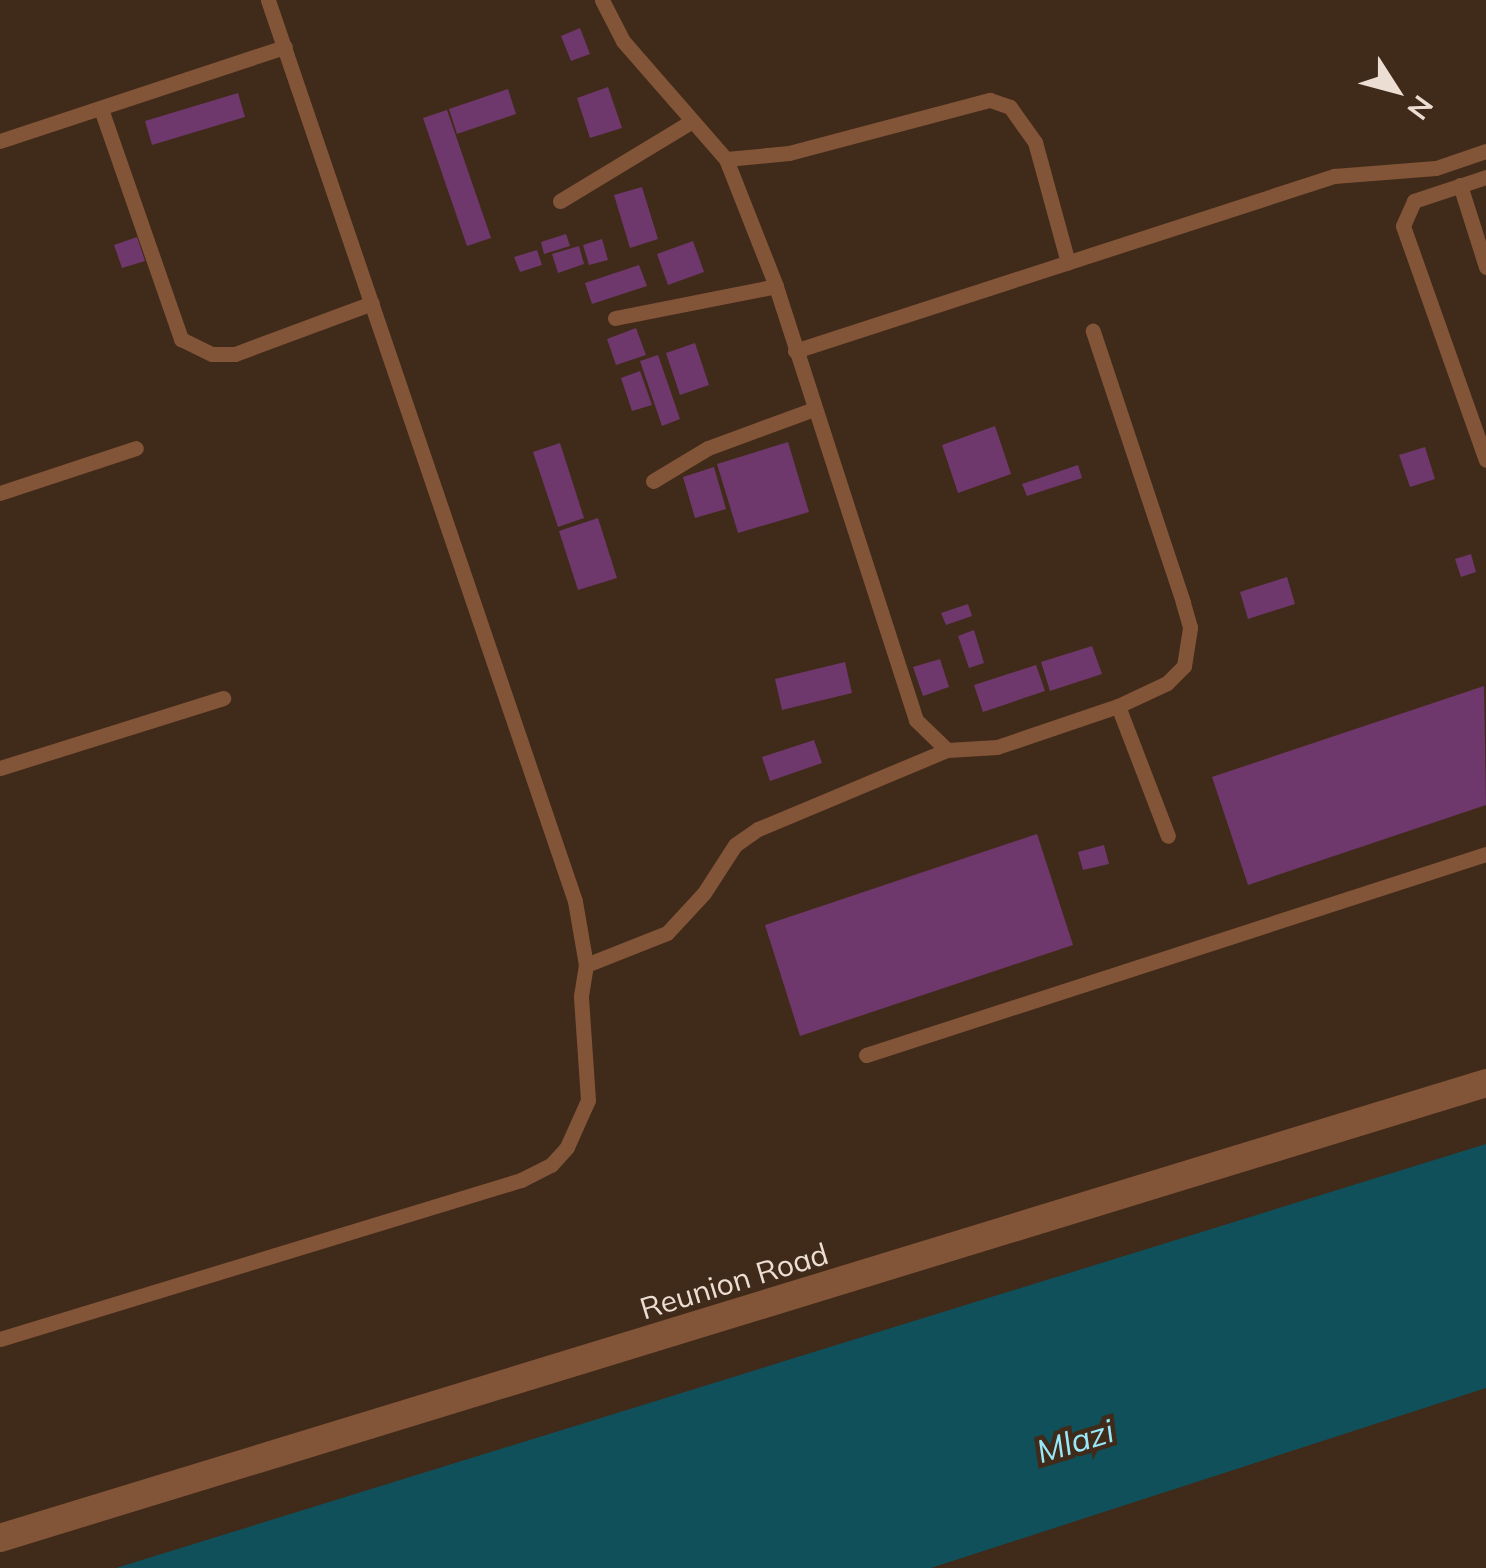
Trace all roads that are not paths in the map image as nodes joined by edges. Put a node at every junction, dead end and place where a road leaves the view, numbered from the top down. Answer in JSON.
{"nodes":[{"id":1,"x":268,"y":0,"type":"edge"},
{"id":2,"x":602,"y":0,"type":"edge"},
{"id":3,"x":284,"y":47,"type":"junction"},
{"id":4,"x":101,"y":109,"type":"junction"},
{"id":5,"x":692,"y":121,"type":"junction"},
{"id":6,"x":0,"y":141,"type":"edge"},
{"id":7,"x":1486,"y":152,"type":"edge"},
{"id":8,"x":726,"y":159,"type":"junction"},
{"id":9,"x":1486,"y":176,"type":"edge"},
{"id":10,"x":1460,"y":185,"type":"junction"},
{"id":11,"x":560,"y":201,"type":"dead end"},
{"id":12,"x":1068,"y":262,"type":"junction"},
{"id":13,"x":1486,"y":266,"type":"edge"},
{"id":14,"x":776,"y":286,"type":"junction"},
{"id":15,"x":372,"y":302,"type":"junction"},
{"id":16,"x":615,"y":318,"type":"dead end"},
{"id":17,"x":1093,"y":332,"type":"dead end"},
{"id":18,"x":795,"y":352,"type":"junction"},
{"id":19,"x":814,"y":409,"type":"junction"},
{"id":20,"x":136,"y":448,"type":"dead end"},
{"id":21,"x":1486,"y":460,"type":"edge"},
{"id":22,"x":653,"y":482,"type":"dead end"},
{"id":23,"x":0,"y":492,"type":"edge"},
{"id":24,"x":223,"y":698,"type":"dead end"},
{"id":25,"x":1118,"y":706,"type":"junction"},
{"id":26,"x":947,"y":750,"type":"junction"},
{"id":27,"x":0,"y":768,"type":"edge"},
{"id":28,"x":1168,"y":836,"type":"dead end"},
{"id":29,"x":1486,"y":854,"type":"edge"},
{"id":30,"x":586,"y":964,"type":"junction"},
{"id":31,"x":866,"y":1055,"type":"dead end"},
{"id":32,"x":1486,"y":1083,"type":"edge"},
{"id":33,"x":0,"y":1340,"type":"edge"},
{"id":34,"x":0,"y":1538,"type":"edge"}],
"edges":[{"from":1,"to":3,"type":"lane"},
{"from":2,"to":5,"type":"lane"},
{"from":3,"to":4,"type":"lane"},
{"from":3,"to":15,"type":"lane"},
{"from":4,"to":6,"type":"lane"},
{"from":4,"to":15,"type":"lane"},
{"from":5,"to":8,"type":"lane"},
{"from":5,"to":11,"type":"lane"},
{"from":7,"to":12,"type":"lane"},
{"from":8,"to":12,"type":"lane"},
{"from":8,"to":14,"type":"lane"},
{"from":9,"to":10,"type":"lane"},
{"from":10,"to":13,"type":"lane"},
{"from":10,"to":21,"type":"lane"},
{"from":12,"to":18,"type":"lane"},
{"from":14,"to":16,"type":"lane"},
{"from":14,"to":18,"type":"lane"},
{"from":15,"to":30,"type":"lane"},
{"from":17,"to":25,"type":"lane"},
{"from":18,"to":19,"type":"lane"},
{"from":19,"to":22,"type":"lane"},
{"from":19,"to":26,"type":"lane"},
{"from":20,"to":23,"type":"lane"},
{"from":24,"to":27,"type":"lane"},
{"from":25,"to":26,"type":"lane"},
{"from":25,"to":28,"type":"lane"},
{"from":26,"to":30,"type":"lane"},
{"from":29,"to":31,"type":"lane"},
{"from":30,"to":33,"type":"lane"},
{"from":32,"to":34,"type":"street","name":"Reunion Road"}]}
